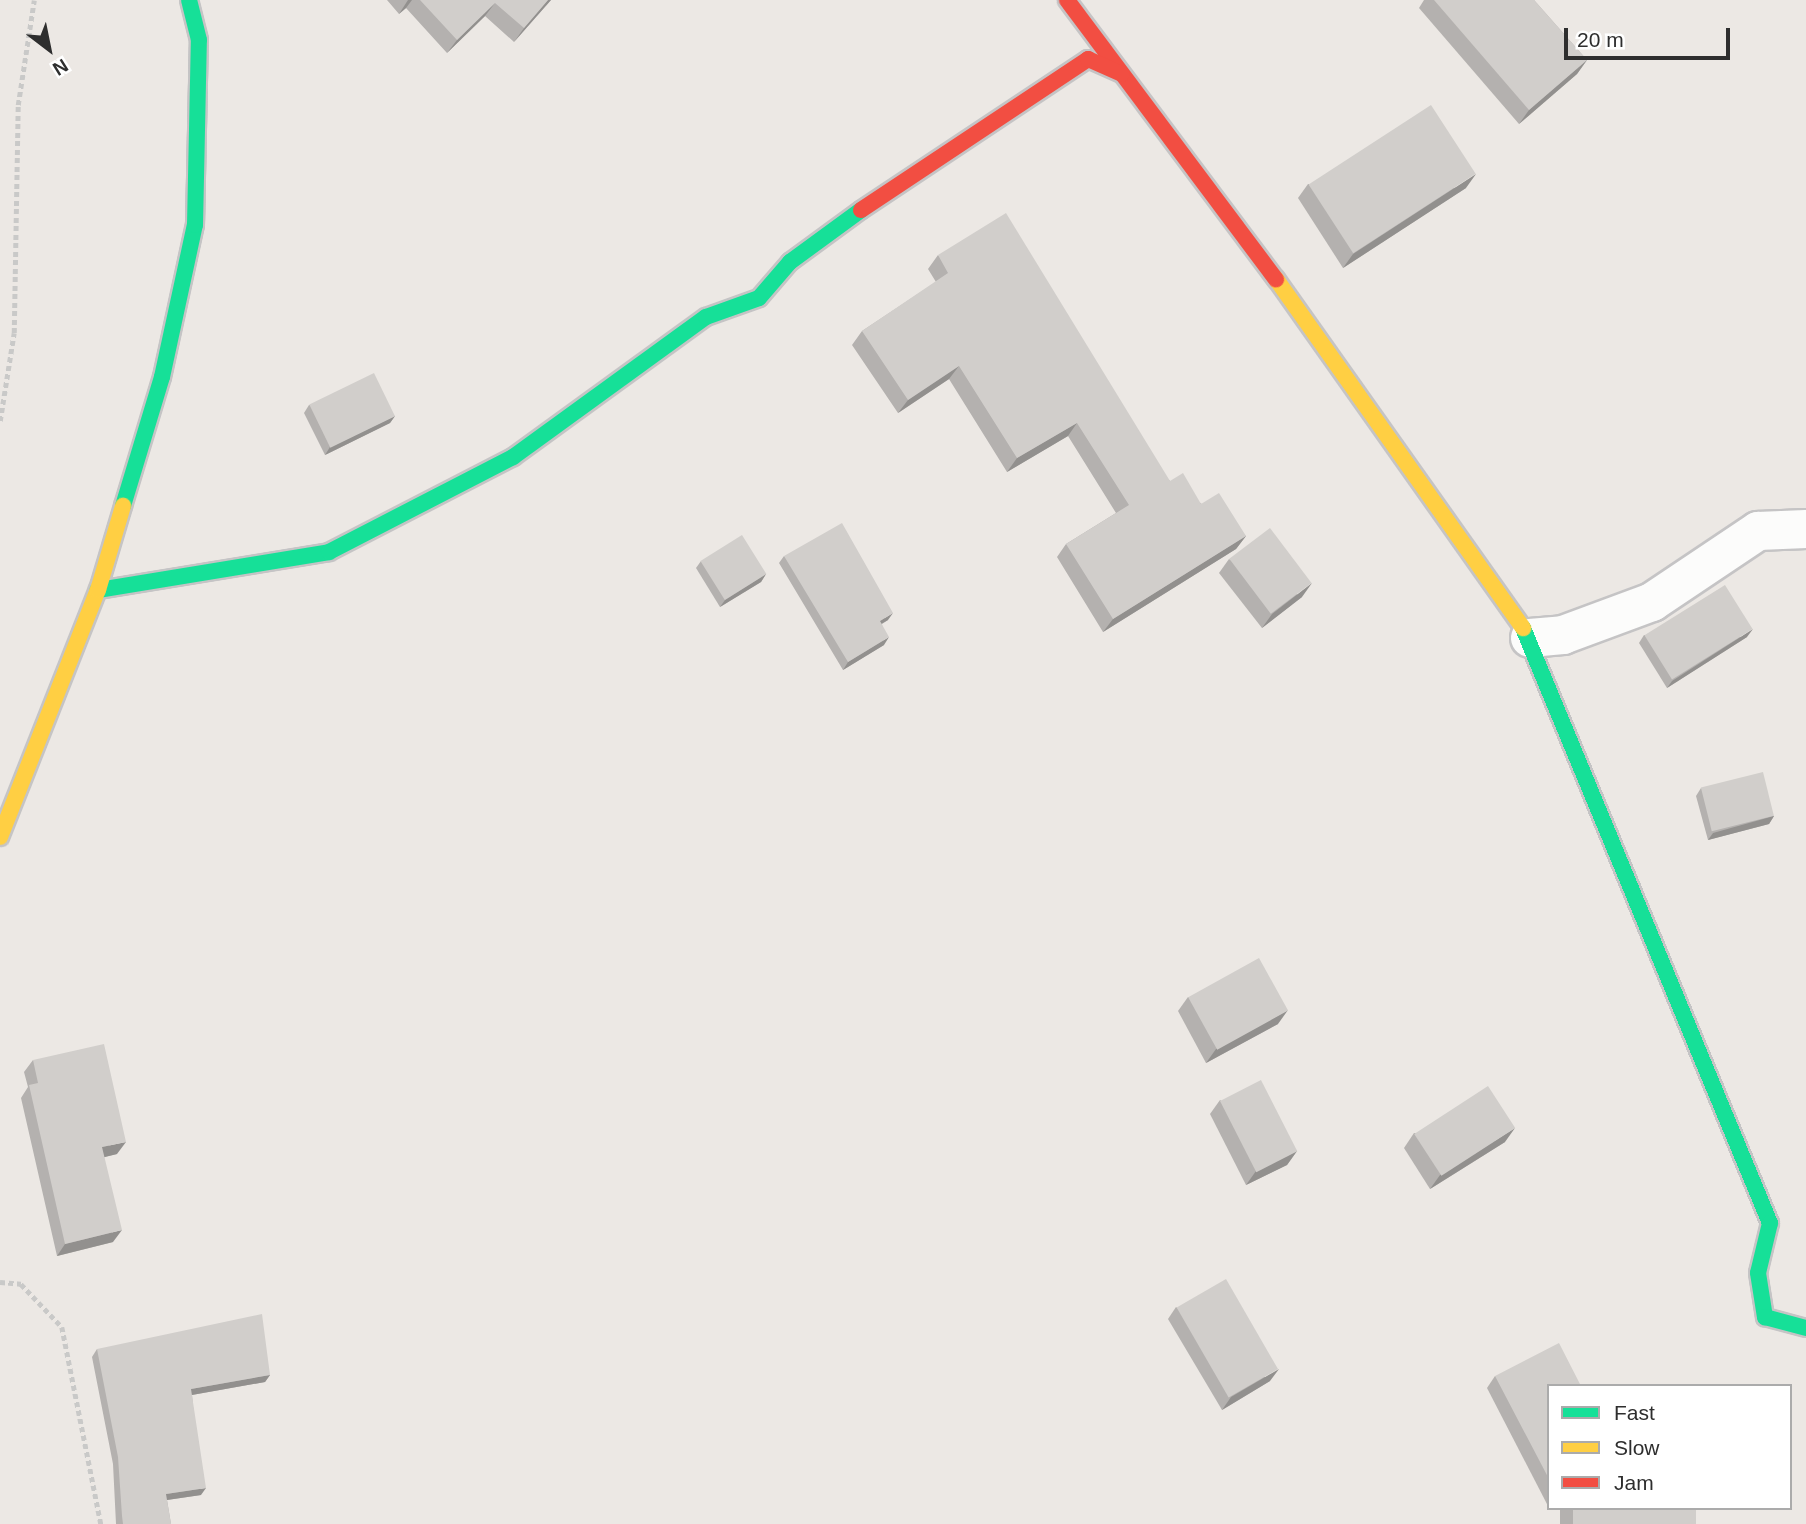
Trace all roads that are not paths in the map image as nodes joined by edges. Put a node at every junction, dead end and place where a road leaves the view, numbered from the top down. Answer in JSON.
{"nodes":[{"id":1,"x":189,"y":0,"type":"edge"},
{"id":2,"x":1067,"y":0,"type":"edge"},
{"id":3,"x":1122,"y":74,"type":"junction"},
{"id":4,"x":1806,"y":529,"type":"edge"},
{"id":5,"x":98,"y":590,"type":"junction"},
{"id":6,"x":1530,"y":638,"type":"junction"},
{"id":7,"x":0,"y":836,"type":"edge"},
{"id":8,"x":1806,"y":1328,"type":"edge"}],
"edges":[{"from":1,"to":5,"type":"street"},
{"from":2,"to":3,"type":"street"},
{"from":3,"to":5,"type":"street"},
{"from":3,"to":6,"type":"street"},
{"from":4,"to":6,"type":"street"},
{"from":5,"to":7,"type":"street"},
{"from":6,"to":8,"type":"street"}]}
